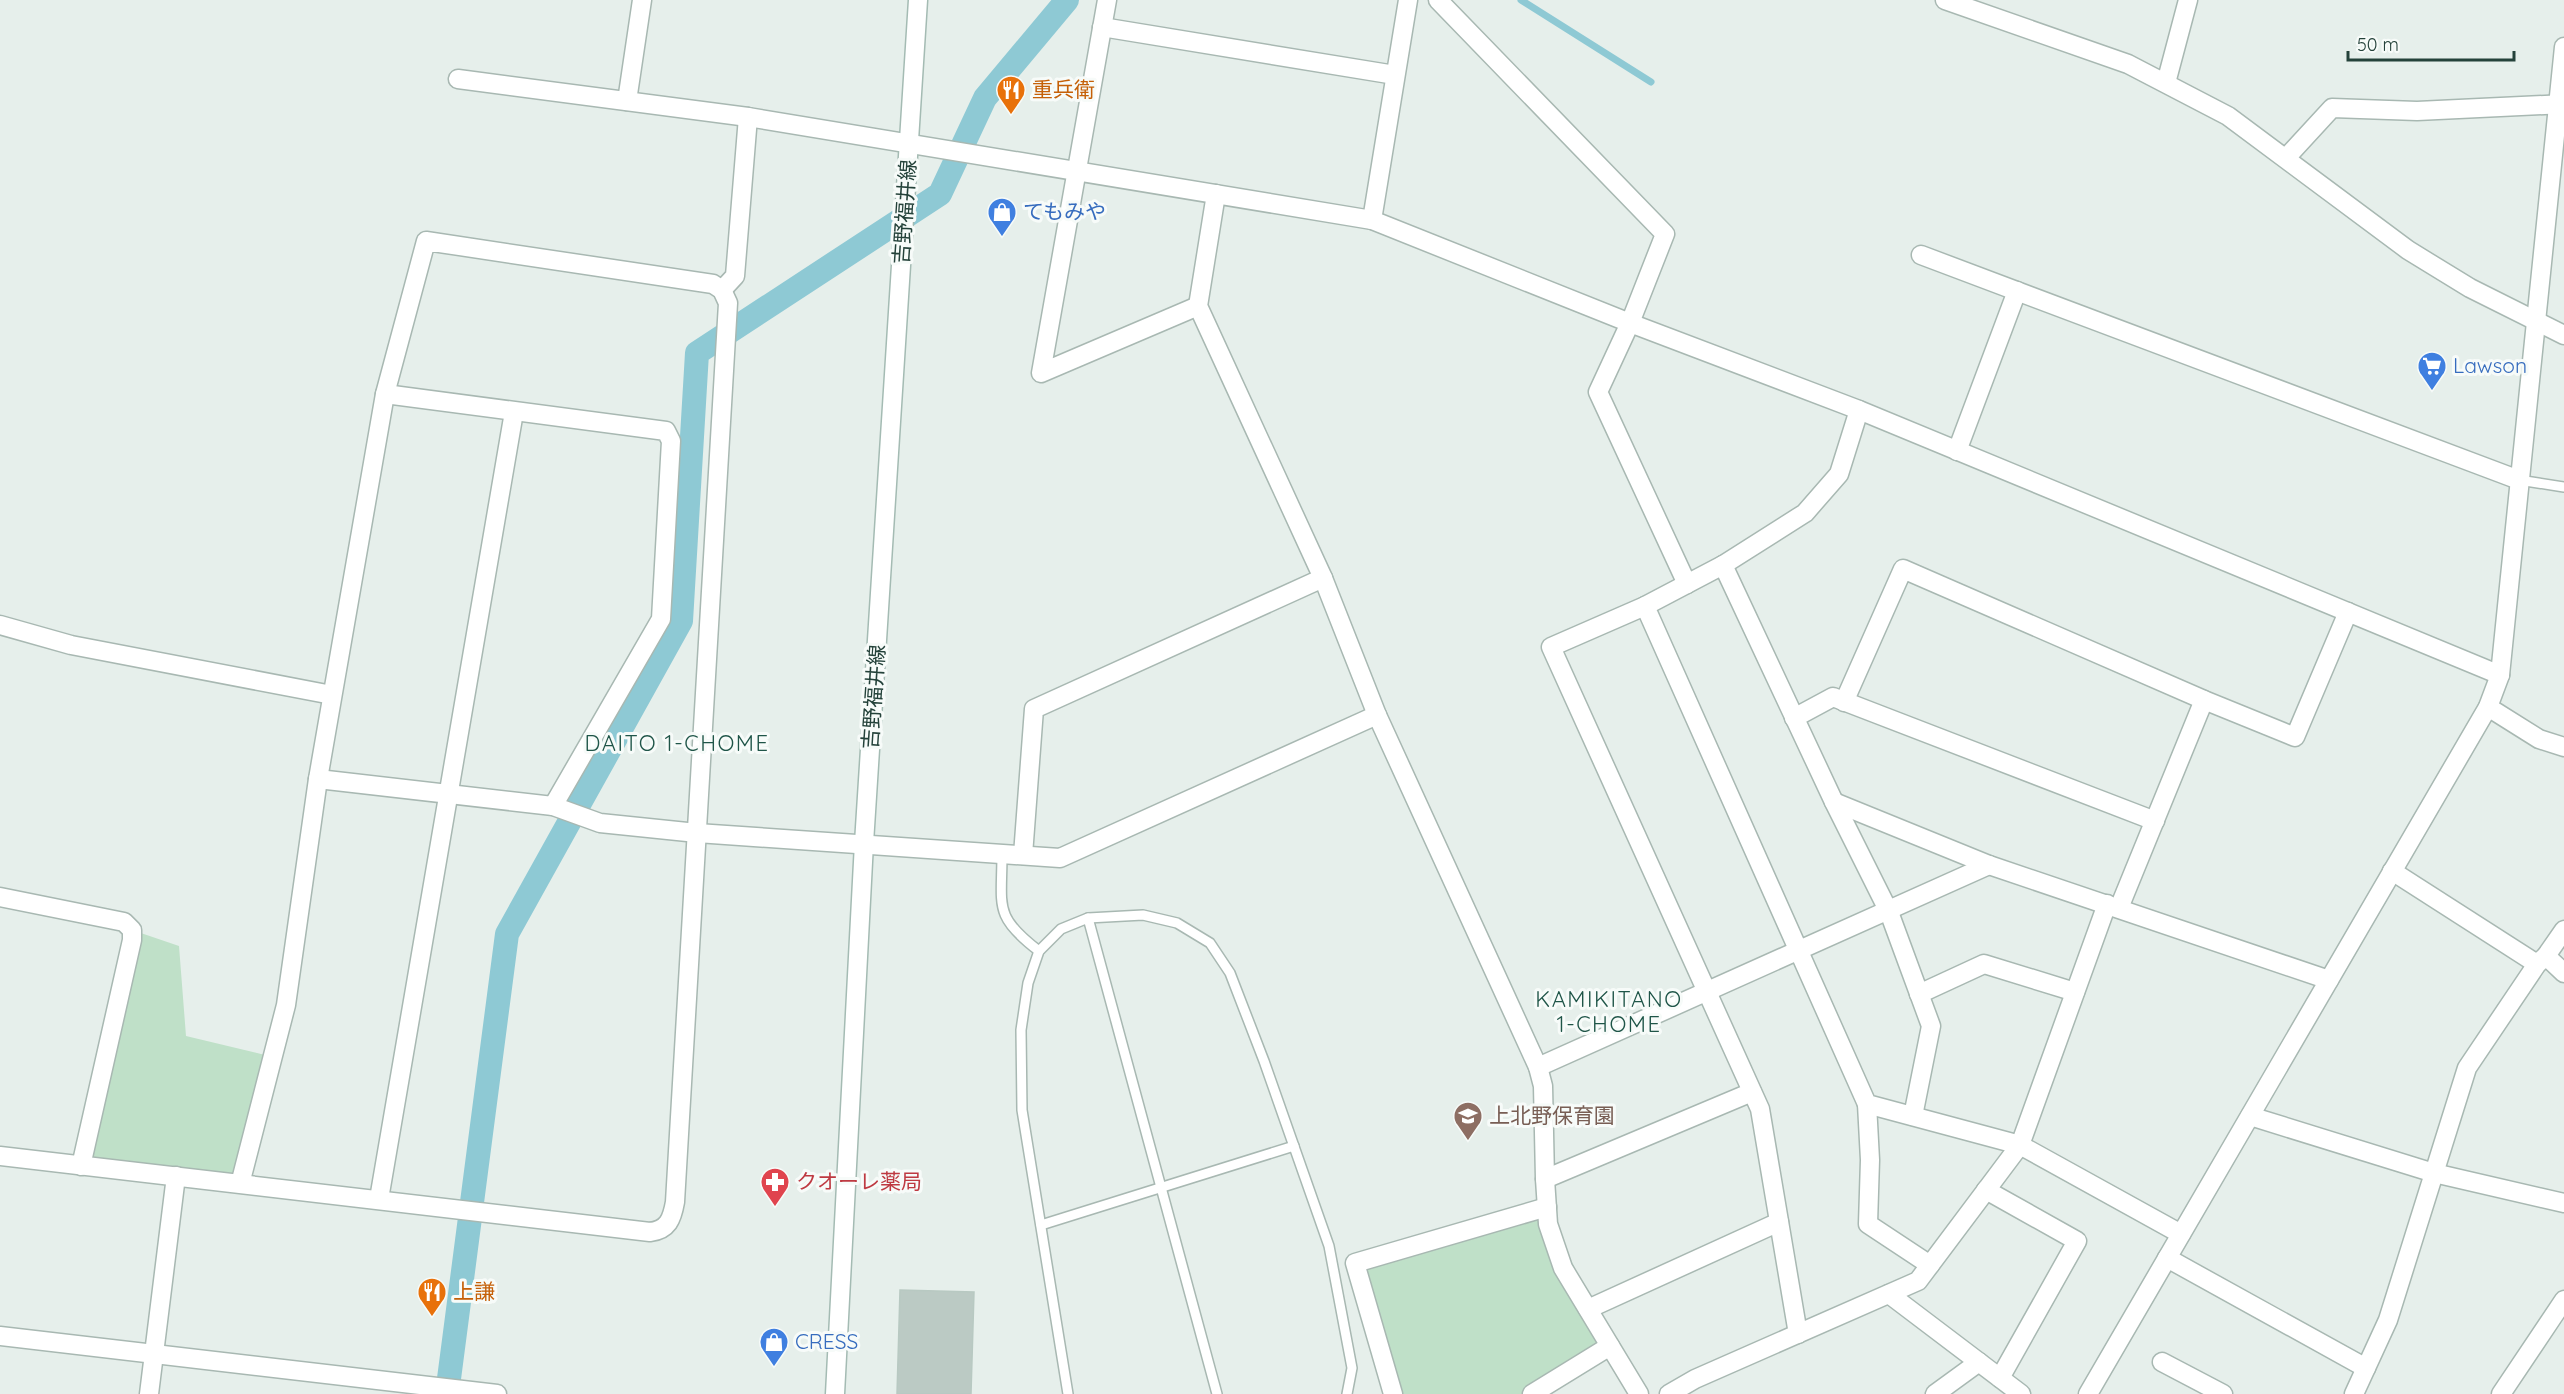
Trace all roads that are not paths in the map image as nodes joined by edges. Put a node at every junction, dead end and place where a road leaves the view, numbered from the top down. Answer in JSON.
{"nodes":[{"id":1,"x":642,"y":0,"type":"edge"},
{"id":2,"x":1107,"y":0,"type":"edge"},
{"id":3,"x":1408,"y":0,"type":"edge"},
{"id":4,"x":1438,"y":0,"type":"edge"},
{"id":5,"x":1945,"y":0,"type":"edge"},
{"id":6,"x":2188,"y":0,"type":"edge"},
{"id":7,"x":914,"y":1,"type":"edge"},
{"id":8,"x":1102,"y":27,"type":"junction"},
{"id":9,"x":2564,"y":47,"type":"edge"},
{"id":10,"x":1395,"y":75,"type":"junction"},
{"id":11,"x":458,"y":79,"type":"dead end"},
{"id":12,"x":2166,"y":82,"type":"junction"},
{"id":13,"x":627,"y":101,"type":"junction"},
{"id":14,"x":2561,"y":104,"type":"edge"},
{"id":15,"x":748,"y":117,"type":"junction"},
{"id":16,"x":909,"y":144,"type":"junction"},
{"id":17,"x":2286,"y":158,"type":"junction"},
{"id":18,"x":1077,"y":172,"type":"junction"},
{"id":19,"x":1216,"y":194,"type":"junction"},
{"id":20,"x":1372,"y":220,"type":"junction"},
{"id":21,"x":1921,"y":255,"type":"dead end"},
{"id":22,"x":722,"y":290,"type":"junction"},
{"id":23,"x":2018,"y":291,"type":"junction"},
{"id":24,"x":1198,"y":306,"type":"junction"},
{"id":25,"x":2534,"y":321,"type":"junction"},
{"id":26,"x":1630,"y":323,"type":"junction"},
{"id":27,"x":2564,"y":335,"type":"edge"},
{"id":28,"x":386,"y":394,"type":"junction"},
{"id":29,"x":1859,"y":410,"type":"junction"},
{"id":30,"x":514,"y":412,"type":"junction"},
{"id":31,"x":1957,"y":451,"type":"junction"},
{"id":32,"x":2519,"y":480,"type":"junction"},
{"id":33,"x":2564,"y":488,"type":"edge"},
{"id":34,"x":1723,"y":564,"type":"junction"},
{"id":35,"x":1323,"y":578,"type":"junction"},
{"id":36,"x":1687,"y":584,"type":"junction"},
{"id":37,"x":1645,"y":606,"type":"junction"},
{"id":38,"x":2348,"y":612,"type":"junction"},
{"id":39,"x":0,"y":625,"type":"edge"},
{"id":40,"x":2500,"y":675,"type":"junction"},
{"id":41,"x":332,"y":694,"type":"junction"},
{"id":42,"x":2204,"y":700,"type":"junction"},
{"id":43,"x":1844,"y":702,"type":"junction"},
{"id":44,"x":2488,"y":707,"type":"junction"},
{"id":45,"x":1377,"y":715,"type":"junction"},
{"id":46,"x":1794,"y":718,"type":"junction"},
{"id":47,"x":2564,"y":747,"type":"edge"},
{"id":48,"x":318,"y":779,"type":"junction"},
{"id":49,"x":450,"y":794,"type":"junction"},
{"id":50,"x":1834,"y":802,"type":"junction"},
{"id":51,"x":553,"y":806,"type":"junction"},
{"id":52,"x":2155,"y":821,"type":"junction"},
{"id":53,"x":697,"y":833,"type":"junction"},
{"id":54,"x":864,"y":843,"type":"junction"},
{"id":55,"x":1002,"y":853,"type":"junction"},
{"id":56,"x":1023,"y":855,"type":"junction"},
{"id":57,"x":1989,"y":865,"type":"junction"},
{"id":58,"x":2392,"y":872,"type":"junction"},
{"id":59,"x":0,"y":897,"type":"edge"},
{"id":60,"x":2113,"y":906,"type":"junction"},
{"id":61,"x":1889,"y":912,"type":"junction"},
{"id":62,"x":1089,"y":918,"type":"junction"},
{"id":63,"x":2564,"y":930,"type":"edge"},
{"id":64,"x":1039,"y":951,"type":"junction"},
{"id":65,"x":1798,"y":952,"type":"junction"},
{"id":66,"x":2542,"y":960,"type":"junction"},
{"id":67,"x":2564,"y":973,"type":"edge"},
{"id":68,"x":2330,"y":980,"type":"junction"},
{"id":69,"x":1706,"y":992,"type":"junction"},
{"id":70,"x":2075,"y":992,"type":"junction"},
{"id":71,"x":1919,"y":994,"type":"junction"},
{"id":72,"x":1538,"y":1066,"type":"junction"},
{"id":73,"x":1752,"y":1092,"type":"junction"},
{"id":74,"x":1867,"y":1104,"type":"junction"},
{"id":75,"x":1912,"y":1116,"type":"junction"},
{"id":76,"x":2250,"y":1116,"type":"junction"},
{"id":77,"x":2020,"y":1145,"type":"junction"},
{"id":78,"x":1294,"y":1146,"type":"junction"},
{"id":79,"x":0,"y":1156,"type":"edge"},
{"id":80,"x":81,"y":1166,"type":"junction"},
{"id":81,"x":2434,"y":1173,"type":"junction"},
{"id":82,"x":176,"y":1176,"type":"junction"},
{"id":83,"x":1545,"y":1179,"type":"junction"},
{"id":84,"x":240,"y":1184,"type":"junction"},
{"id":85,"x":1161,"y":1188,"type":"junction"},
{"id":86,"x":1986,"y":1190,"type":"junction"},
{"id":87,"x":379,"y":1199,"type":"junction"},
{"id":88,"x":2564,"y":1203,"type":"edge"},
{"id":89,"x":1547,"y":1207,"type":"junction"},
{"id":90,"x":1779,"y":1222,"type":"junction"},
{"id":91,"x":1041,"y":1225,"type":"junction"},
{"id":92,"x":2181,"y":1233,"type":"junction"},
{"id":93,"x":2167,"y":1258,"type":"junction"},
{"id":94,"x":1930,"y":1266,"type":"junction"},
{"id":95,"x":1889,"y":1294,"type":"junction"},
{"id":96,"x":2564,"y":1300,"type":"edge"},
{"id":97,"x":1588,"y":1309,"type":"junction"},
{"id":98,"x":1798,"y":1334,"type":"junction"},
{"id":99,"x":0,"y":1336,"type":"edge"},
{"id":100,"x":1610,"y":1346,"type":"junction"},
{"id":101,"x":153,"y":1354,"type":"junction"},
{"id":102,"x":1979,"y":1362,"type":"junction"},
{"id":103,"x":2162,"y":1362,"type":"dead end"},
{"id":104,"x":2366,"y":1368,"type":"junction"},
{"id":105,"x":2000,"y":1378,"type":"junction"},
{"id":106,"x":464,"y":1391,"type":"edge"},
{"id":107,"x":149,"y":1394,"type":"edge"},
{"id":108,"x":496,"y":1394,"type":"edge"},
{"id":109,"x":835,"y":1394,"type":"edge"},
{"id":110,"x":1068,"y":1394,"type":"edge"},
{"id":111,"x":1217,"y":1394,"type":"edge"},
{"id":112,"x":1347,"y":1394,"type":"edge"},
{"id":113,"x":1393,"y":1394,"type":"edge"},
{"id":114,"x":1532,"y":1394,"type":"edge"},
{"id":115,"x":1639,"y":1394,"type":"edge"},
{"id":116,"x":1669,"y":1394,"type":"edge"},
{"id":117,"x":1935,"y":1394,"type":"edge"},
{"id":118,"x":2021,"y":1394,"type":"edge"},
{"id":119,"x":2088,"y":1394,"type":"edge"},
{"id":120,"x":2223,"y":1394,"type":"edge"},
{"id":121,"x":2354,"y":1394,"type":"edge"},
{"id":122,"x":2501,"y":1394,"type":"edge"}],
"edges":[{"from":1,"to":13,"type":"street"},
{"from":2,"to":8,"type":"street"},
{"from":3,"to":10,"type":"street"},
{"from":4,"to":26,"type":"street"},
{"from":5,"to":12,"type":"street"},
{"from":6,"to":12,"type":"street"},
{"from":7,"to":16,"type":"street","name":"吉野福井線"},
{"from":8,"to":10,"type":"street"},
{"from":8,"to":18,"type":"street"},
{"from":9,"to":14,"type":"street"},
{"from":10,"to":20,"type":"street"},
{"from":11,"to":13,"type":"street"},
{"from":12,"to":17,"type":"street"},
{"from":13,"to":15,"type":"street"},
{"from":14,"to":17,"type":"street"},
{"from":14,"to":25,"type":"street"},
{"from":15,"to":16,"type":"street"},
{"from":15,"to":22,"type":"street"},
{"from":16,"to":18,"type":"street"},
{"from":16,"to":54,"type":"street","name":"吉野福井線"},
{"from":17,"to":25,"type":"street"},
{"from":18,"to":19,"type":"street"},
{"from":18,"to":24,"type":"street"},
{"from":19,"to":20,"type":"street"},
{"from":19,"to":24,"type":"street"},
{"from":20,"to":26,"type":"street"},
{"from":21,"to":23,"type":"street"},
{"from":22,"to":28,"type":"street"},
{"from":22,"to":53,"type":"street"},
{"from":23,"to":31,"type":"street"},
{"from":23,"to":32,"type":"street"},
{"from":24,"to":35,"type":"street"},
{"from":25,"to":27,"type":"street"},
{"from":25,"to":32,"type":"street"},
{"from":26,"to":29,"type":"street"},
{"from":26,"to":36,"type":"street"},
{"from":28,"to":30,"type":"street"},
{"from":28,"to":41,"type":"street"},
{"from":29,"to":31,"type":"street"},
{"from":29,"to":34,"type":"street"},
{"from":30,"to":49,"type":"street"},
{"from":30,"to":51,"type":"street"},
{"from":31,"to":38,"type":"street"},
{"from":32,"to":33,"type":"lane"},
{"from":32,"to":40,"type":"street"},
{"from":34,"to":36,"type":"street"},
{"from":34,"to":46,"type":"street"},
{"from":35,"to":45,"type":"street"},
{"from":35,"to":56,"type":"street"},
{"from":36,"to":37,"type":"street"},
{"from":37,"to":65,"type":"street"},
{"from":37,"to":69,"type":"street"},
{"from":38,"to":40,"type":"street"},
{"from":38,"to":42,"type":"street"},
{"from":39,"to":41,"type":"street"},
{"from":40,"to":44,"type":"street"},
{"from":41,"to":48,"type":"street"},
{"from":42,"to":43,"type":"street"},
{"from":42,"to":52,"type":"street"},
{"from":43,"to":46,"type":"street"},
{"from":43,"to":52,"type":"street"},
{"from":44,"to":47,"type":"street"},
{"from":44,"to":58,"type":"street"},
{"from":45,"to":56,"type":"street"},
{"from":45,"to":72,"type":"street"},
{"from":46,"to":50,"type":"street"},
{"from":48,"to":49,"type":"street"},
{"from":48,"to":84,"type":"street"},
{"from":49,"to":51,"type":"street"},
{"from":49,"to":87,"type":"street"},
{"from":50,"to":57,"type":"street"},
{"from":50,"to":61,"type":"street"},
{"from":51,"to":53,"type":"street"},
{"from":52,"to":60,"type":"street"},
{"from":53,"to":54,"type":"street"},
{"from":53,"to":87,"type":"street"},
{"from":54,"to":55,"type":"street"},
{"from":54,"to":109,"type":"street","name":"吉野福井線"},
{"from":55,"to":56,"type":"street"},
{"from":55,"to":64,"type":"lane"},
{"from":57,"to":60,"type":"street"},
{"from":57,"to":61,"type":"street"},
{"from":58,"to":66,"type":"street"},
{"from":58,"to":68,"type":"street"},
{"from":59,"to":80,"type":"street"},
{"from":60,"to":68,"type":"street"},
{"from":60,"to":70,"type":"street"},
{"from":61,"to":65,"type":"street"},
{"from":61,"to":71,"type":"street"},
{"from":62,"to":64,"type":"lane"},
{"from":62,"to":78,"type":"lane"},
{"from":62,"to":85,"type":"lane"},
{"from":63,"to":66,"type":"street"},
{"from":64,"to":91,"type":"lane"},
{"from":65,"to":69,"type":"street"},
{"from":65,"to":74,"type":"street"},
{"from":66,"to":67,"type":"street"},
{"from":66,"to":81,"type":"street"},
{"from":68,"to":76,"type":"street"},
{"from":69,"to":72,"type":"street"},
{"from":69,"to":73,"type":"street"},
{"from":70,"to":71,"type":"street"},
{"from":70,"to":77,"type":"street"},
{"from":71,"to":75,"type":"street"},
{"from":72,"to":83,"type":"street"},
{"from":73,"to":83,"type":"street"},
{"from":73,"to":90,"type":"street"},
{"from":74,"to":75,"type":"street"},
{"from":74,"to":94,"type":"street"},
{"from":75,"to":77,"type":"street"},
{"from":76,"to":81,"type":"street"},
{"from":76,"to":92,"type":"street"},
{"from":77,"to":86,"type":"street"},
{"from":77,"to":92,"type":"street"},
{"from":78,"to":85,"type":"lane"},
{"from":78,"to":112,"type":"lane"},
{"from":79,"to":80,"type":"street"},
{"from":80,"to":82,"type":"street"},
{"from":81,"to":88,"type":"street"},
{"from":81,"to":104,"type":"street"},
{"from":82,"to":84,"type":"street"},
{"from":82,"to":101,"type":"street"},
{"from":83,"to":89,"type":"street"},
{"from":84,"to":87,"type":"street"},
{"from":85,"to":91,"type":"lane"},
{"from":85,"to":111,"type":"lane"},
{"from":86,"to":94,"type":"street"},
{"from":86,"to":105,"type":"street"},
{"from":89,"to":97,"type":"street"},
{"from":89,"to":113,"type":"street"},
{"from":90,"to":97,"type":"street"},
{"from":90,"to":98,"type":"street"},
{"from":91,"to":110,"type":"lane"},
{"from":92,"to":93,"type":"street"},
{"from":93,"to":104,"type":"street"},
{"from":93,"to":119,"type":"street"},
{"from":94,"to":95,"type":"street"},
{"from":95,"to":98,"type":"street"},
{"from":95,"to":102,"type":"street"},
{"from":96,"to":122,"type":"street"},
{"from":97,"to":100,"type":"street"},
{"from":98,"to":116,"type":"street"},
{"from":99,"to":101,"type":"street"},
{"from":100,"to":114,"type":"street"},
{"from":100,"to":115,"type":"street"},
{"from":101,"to":106,"type":"street"},
{"from":101,"to":107,"type":"street"},
{"from":102,"to":105,"type":"street"},
{"from":102,"to":117,"type":"street"},
{"from":103,"to":120,"type":"street"},
{"from":104,"to":121,"type":"street"},
{"from":105,"to":118,"type":"street"},
{"from":106,"to":108,"type":"street"}]}
